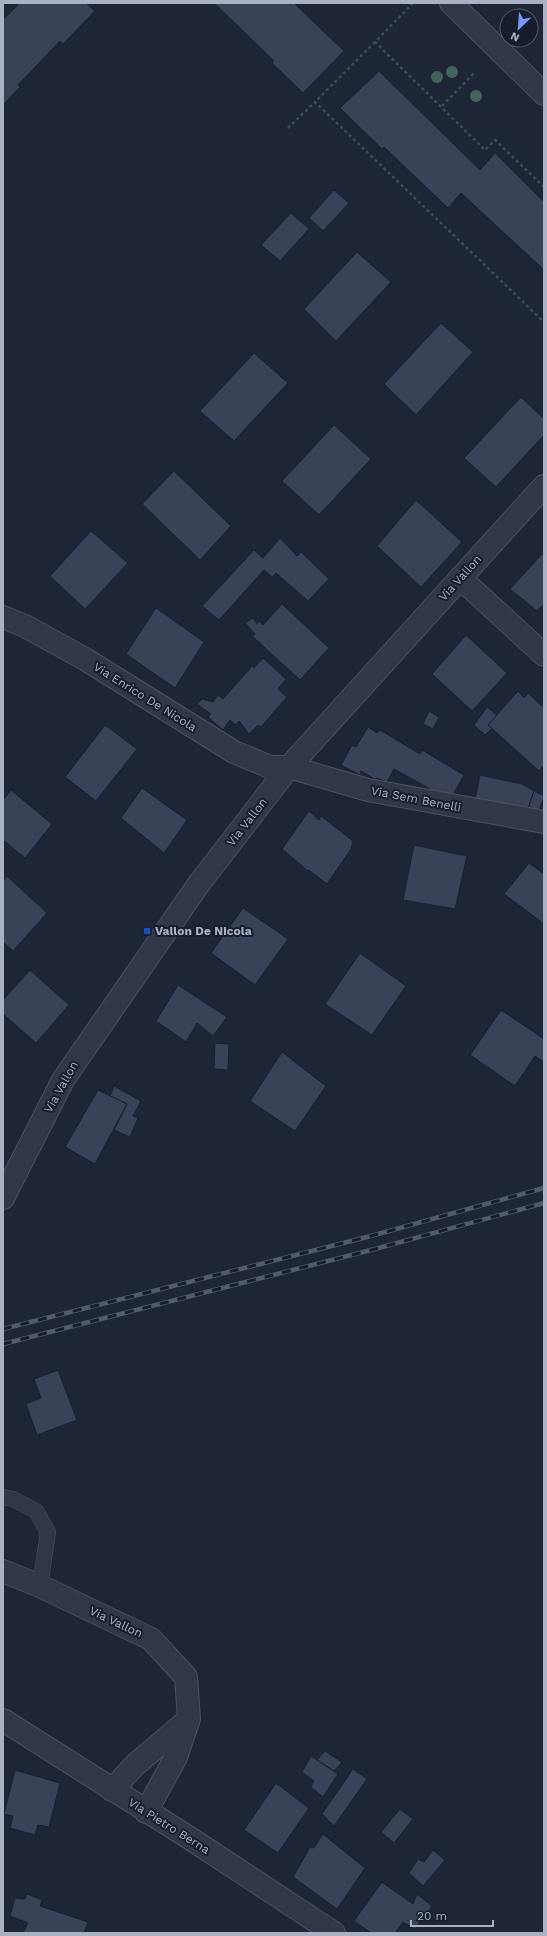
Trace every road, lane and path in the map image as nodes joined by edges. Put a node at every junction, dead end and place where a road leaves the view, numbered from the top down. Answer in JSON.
{"nodes":[{"id":1,"x":413,"y":3,"type":"edge"},
{"id":2,"x":451,"y":3,"type":"edge"},
{"id":3,"x":375,"y":42,"type":"junction"},
{"id":4,"x":474,"y":73,"type":"dead end"},
{"id":5,"x":544,"y":94,"type":"edge"},
{"id":6,"x":315,"y":102,"type":"junction"},
{"id":7,"x":442,"y":106,"type":"junction"},
{"id":8,"x":288,"y":128,"type":"dead end"},
{"id":9,"x":544,"y":187,"type":"edge"},
{"id":10,"x":544,"y":322,"type":"edge"},
{"id":11,"x":544,"y":486,"type":"edge"},
{"id":12,"x":460,"y":578,"type":"junction"},
{"id":13,"x":3,"y":617,"type":"edge"},
{"id":14,"x":544,"y":656,"type":"edge"},
{"id":15,"x":289,"y":767,"type":"junction"},
{"id":16,"x":544,"y":822,"type":"edge"},
{"id":17,"x":3,"y":1198,"type":"edge"},
{"id":18,"x":3,"y":1497,"type":"edge"},
{"id":19,"x":3,"y":1571,"type":"edge"},
{"id":20,"x":40,"y":1586,"type":"junction"},
{"id":21,"x":189,"y":1719,"type":"junction"},
{"id":22,"x":3,"y":1720,"type":"edge"},
{"id":23,"x":112,"y":1790,"type":"junction"},
{"id":24,"x":146,"y":1812,"type":"junction"},
{"id":25,"x":334,"y":1933,"type":"edge"}],
"edges":[{"from":1,"to":3,"type":"path"},
{"from":2,"to":5,"type":"street"},
{"from":3,"to":6,"type":"path"},
{"from":3,"to":7,"type":"path"},
{"from":4,"to":7,"type":"path"},
{"from":6,"to":8,"type":"path"},
{"from":6,"to":10,"type":"path"},
{"from":7,"to":9,"type":"path"},
{"from":11,"to":12,"type":"street","name":"Via Vallon"},
{"from":12,"to":14,"type":"street"},
{"from":12,"to":15,"type":"street","name":"Via Vallon"},
{"from":13,"to":15,"type":"street","name":"Via Enrico De Nicola"},
{"from":15,"to":16,"type":"street","name":"Via Sem Benelli"},
{"from":15,"to":17,"type":"street","name":"Via Vallon"},
{"from":18,"to":20,"type":"lane"},
{"from":19,"to":20,"type":"street","name":"Via Vallon"},
{"from":20,"to":21,"type":"street","name":"Via Vallon"},
{"from":21,"to":23,"type":"street"},
{"from":21,"to":24,"type":"street","name":"Via Vallon"},
{"from":22,"to":23,"type":"street","name":"Via Pietro Berna"},
{"from":23,"to":24,"type":"street","name":"Via Pietro Berna"},
{"from":24,"to":25,"type":"street","name":"Via Pietro Berna"}]}
